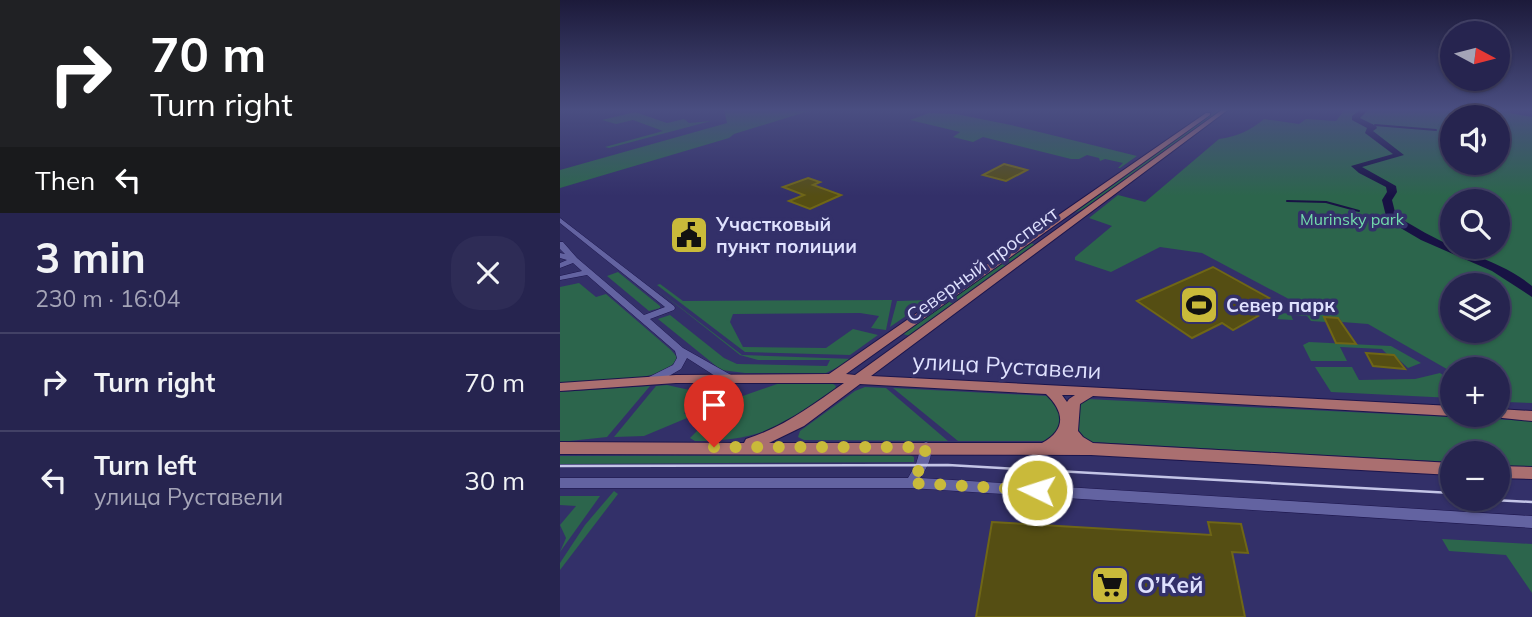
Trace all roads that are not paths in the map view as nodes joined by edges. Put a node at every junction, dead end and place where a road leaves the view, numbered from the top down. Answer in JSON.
{"nodes":[{"id":1,"x":1175,"y":138,"type":"edge"},
{"id":2,"x":1188,"y":138,"type":"edge"},
{"id":3,"x":1066,"y":214,"type":"junction"},
{"id":4,"x":1079,"y":218,"type":"junction"},
{"id":5,"x":560,"y":220,"type":"edge"},
{"id":6,"x":560,"y":244,"type":"edge"},
{"id":7,"x":560,"y":255,"type":"edge"},
{"id":8,"x":574,"y":260,"type":"junction"},
{"id":9,"x":560,"y":266,"type":"edge"},
{"id":10,"x":589,"y":272,"type":"junction"},
{"id":11,"x":560,"y":278,"type":"edge"},
{"id":12,"x":645,"y":318,"type":"junction"},
{"id":13,"x":894,"y":335,"type":"junction"},
{"id":14,"x":909,"y":342,"type":"junction"},
{"id":15,"x":680,"y":350,"type":"junction"},
{"id":16,"x":727,"y":378,"type":"junction"},
{"id":17,"x":832,"y":378,"type":"junction"},
{"id":18,"x":857,"y":380,"type":"junction"},
{"id":19,"x":651,"y":381,"type":"junction"},
{"id":20,"x":560,"y":387,"type":"edge"},
{"id":21,"x":1048,"y":390,"type":"junction"},
{"id":22,"x":1091,"y":393,"type":"junction"},
{"id":23,"x":1440,"y":410,"type":"edge"},
{"id":24,"x":1510,"y":415,"type":"edge"},
{"id":25,"x":1532,"y":416,"type":"edge"},
{"id":26,"x":738,"y":447,"type":"junction"},
{"id":27,"x":926,"y":447,"type":"junction"},
{"id":28,"x":560,"y":448,"type":"edge"},
{"id":29,"x":1046,"y":448,"type":"junction"},
{"id":30,"x":1091,"y":449,"type":"junction"},
{"id":31,"x":1440,"y":468,"type":"edge"},
{"id":32,"x":1510,"y":472,"type":"edge"},
{"id":33,"x":1532,"y":473,"type":"edge"},
{"id":34,"x":560,"y":483,"type":"edge"},
{"id":35,"x":911,"y":483,"type":"junction"},
{"id":36,"x":1532,"y":522,"type":"edge"}],
"edges":[{"from":1,"to":3,"type":"main road","name":"Северный проспект"},
{"from":2,"to":4,"type":"main road","name":"Северный проспект"},
{"from":3,"to":4,"type":"main road","name":"Северный проспект"},
{"from":3,"to":13,"type":"main road","name":"Северный проспект"},
{"from":4,"to":14,"type":"main road","name":"Северный проспект"},
{"from":5,"to":12,"type":"street"},
{"from":6,"to":8,"type":"street"},
{"from":7,"to":8,"type":"street"},
{"from":8,"to":9,"type":"street"},
{"from":8,"to":10,"type":"street"},
{"from":10,"to":11,"type":"street"},
{"from":10,"to":12,"type":"street"},
{"from":12,"to":15,"type":"street"},
{"from":13,"to":14,"type":"main road","name":"Северный проспект"},
{"from":13,"to":17,"type":"main road","name":"Северный проспект"},
{"from":14,"to":18,"type":"main road","name":"Северный проспект"},
{"from":15,"to":16,"type":"street"},
{"from":15,"to":19,"type":"street"},
{"from":16,"to":17,"type":"main road","name":"улица Руставели"},
{"from":16,"to":19,"type":"main road","name":"улица Руставели"},
{"from":17,"to":18,"type":"main road","name":"улица Руставели"},
{"from":18,"to":21,"type":"main road","name":"улица Руставели"},
{"from":18,"to":26,"type":"main road","name":"Северный проспект"},
{"from":19,"to":20,"type":"main road","name":"улица Руставели"},
{"from":21,"to":22,"type":"main road","name":"улица Руставели"},
{"from":21,"to":29,"type":"main road"},
{"from":22,"to":23,"type":"main road","name":"улица Руставели"},
{"from":22,"to":30,"type":"main road"},
{"from":24,"to":25,"type":"main road"},
{"from":26,"to":27,"type":"main road"},
{"from":26,"to":28,"type":"main road"},
{"from":27,"to":29,"type":"main road"},
{"from":27,"to":35,"type":"street"},
{"from":29,"to":30,"type":"main road"},
{"from":30,"to":31,"type":"main road"},
{"from":32,"to":33,"type":"main road"},
{"from":34,"to":35,"type":"street"},
{"from":35,"to":36,"type":"street"}]}
